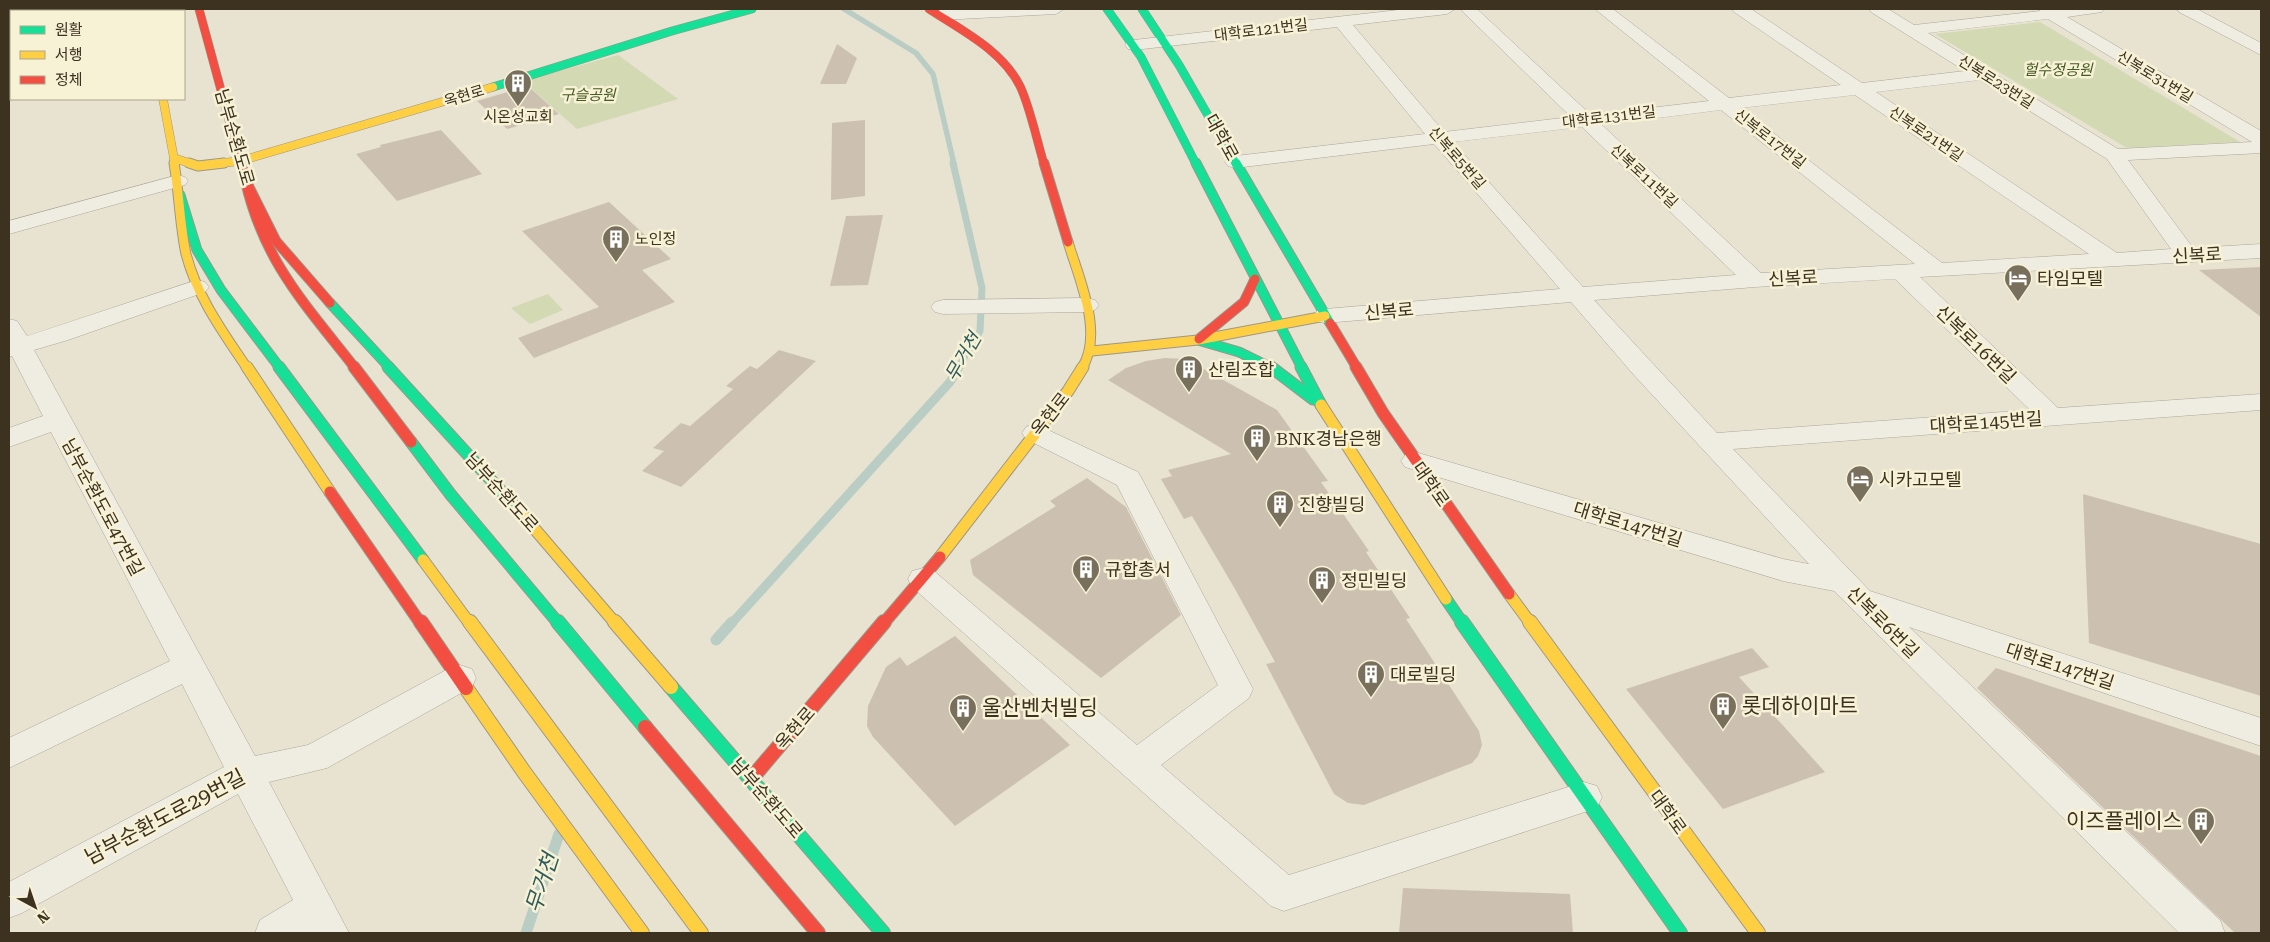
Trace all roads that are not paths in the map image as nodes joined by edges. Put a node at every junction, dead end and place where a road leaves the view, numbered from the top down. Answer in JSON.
{"nodes":[{"id":1,"x":199,"y":9,"type":"edge"},
{"id":2,"x":752,"y":9,"type":"edge"},
{"id":3,"x":1056,"y":9,"type":"edge"},
{"id":4,"x":1107,"y":9,"type":"edge"},
{"id":5,"x":1142,"y":9,"type":"edge"},
{"id":6,"x":1447,"y":9,"type":"edge"},
{"id":7,"x":1468,"y":9,"type":"edge"},
{"id":8,"x":1603,"y":9,"type":"edge"},
{"id":9,"x":1740,"y":9,"type":"edge"},
{"id":10,"x":1877,"y":9,"type":"edge"},
{"id":11,"x":2096,"y":9,"type":"edge"},
{"id":12,"x":2185,"y":9,"type":"edge"},
{"id":13,"x":2048,"y":11,"type":"edge"},
{"id":14,"x":935,"y":12,"type":"edge"},
{"id":15,"x":1340,"y":20,"type":"junction"},
{"id":16,"x":1912,"y":30,"type":"junction"},
{"id":17,"x":1166,"y":41,"type":"junction"},
{"id":18,"x":1134,"y":45,"type":"junction"},
{"id":19,"x":2261,"y":50,"type":"edge"},
{"id":20,"x":1984,"y":74,"type":"junction"},
{"id":21,"x":1858,"y":89,"type":"junction"},
{"id":22,"x":163,"y":100,"type":"edge"},
{"id":23,"x":1724,"y":104,"type":"junction"},
{"id":24,"x":1585,"y":120,"type":"junction"},
{"id":25,"x":1438,"y":137,"type":"junction"},
{"id":26,"x":2261,"y":139,"type":"edge"},
{"id":27,"x":2261,"y":147,"type":"edge"},
{"id":28,"x":2114,"y":155,"type":"junction"},
{"id":29,"x":174,"y":158,"type":"junction"},
{"id":30,"x":240,"y":162,"type":"junction"},
{"id":31,"x":1235,"y":162,"type":"junction"},
{"id":32,"x":245,"y":179,"type":"junction"},
{"id":33,"x":179,"y":188,"type":"junction"},
{"id":34,"x":9,"y":228,"type":"edge"},
{"id":35,"x":2261,"y":251,"type":"edge"},
{"id":36,"x":2187,"y":256,"type":"junction"},
{"id":37,"x":2112,"y":260,"type":"junction"},
{"id":38,"x":1936,"y":270,"type":"junction"},
{"id":39,"x":1901,"y":272,"type":"junction"},
{"id":40,"x":1255,"y":279,"type":"junction"},
{"id":41,"x":1755,"y":280,"type":"junction"},
{"id":42,"x":197,"y":287,"type":"junction"},
{"id":43,"x":1576,"y":295,"type":"junction"},
{"id":44,"x":1087,"y":305,"type":"junction"},
{"id":45,"x":943,"y":307,"type":"dead end"},
{"id":46,"x":1325,"y":316,"type":"junction"},
{"id":47,"x":1279,"y":324,"type":"junction"},
{"id":48,"x":1198,"y":340,"type":"junction"},
{"id":49,"x":12,"y":341,"type":"edge"},
{"id":50,"x":1092,"y":351,"type":"junction"},
{"id":51,"x":2261,"y":402,"type":"edge"},
{"id":52,"x":1319,"y":403,"type":"junction"},
{"id":53,"x":2052,"y":417,"type":"junction"},
{"id":54,"x":57,"y":420,"type":"junction"},
{"id":55,"x":1035,"y":433,"type":"junction"},
{"id":56,"x":9,"y":438,"type":"edge"},
{"id":57,"x":1710,"y":442,"type":"junction"},
{"id":58,"x":1415,"y":461,"type":"junction"},
{"id":59,"x":923,"y":579,"type":"junction"},
{"id":60,"x":1850,"y":590,"type":"junction"},
{"id":61,"x":187,"y":667,"type":"junction"},
{"id":62,"x":460,"y":678,"type":"junction"},
{"id":63,"x":2261,"y":732,"type":"edge"},
{"id":64,"x":9,"y":754,"type":"edge"},
{"id":65,"x":1137,"y":764,"type":"junction"},
{"id":66,"x":244,"y":773,"type":"junction"},
{"id":67,"x":752,"y":779,"type":"junction"},
{"id":68,"x":1584,"y":797,"type":"junction"},
{"id":69,"x":9,"y":901,"type":"edge"},
{"id":70,"x":322,"y":920,"type":"edge"},
{"id":71,"x":637,"y":930,"type":"edge"},
{"id":72,"x":274,"y":933,"type":"edge"},
{"id":73,"x":701,"y":933,"type":"edge"},
{"id":74,"x":818,"y":933,"type":"edge"},
{"id":75,"x":883,"y":933,"type":"edge"},
{"id":76,"x":1680,"y":933,"type":"edge"},
{"id":77,"x":1758,"y":933,"type":"edge"},
{"id":78,"x":2206,"y":933,"type":"edge"}],
"edges":[{"from":1,"to":30,"type":"main road","name":"남부순환도로"},
{"from":2,"to":30,"type":"main road","name":"옥현로"},
{"from":3,"to":14,"type":"street"},
{"from":4,"to":18,"type":"main road","name":"대학로"},
{"from":5,"to":17,"type":"main road","name":"대학로"},
{"from":6,"to":15,"type":"street","name":"대학로121번길"},
{"from":7,"to":24,"type":"street","name":"신복로11번길"},
{"from":8,"to":23,"type":"street","name":"신복로17번길"},
{"from":9,"to":21,"type":"street","name":"신복로21번길"},
{"from":10,"to":16,"type":"street","name":"신복로23번길"},
{"from":11,"to":13,"type":"street"},
{"from":12,"to":19,"type":"street"},
{"from":13,"to":16,"type":"street"},
{"from":13,"to":26,"type":"street","name":"신복로31번길"},
{"from":14,"to":44,"type":"main road","name":"옥현로"},
{"from":15,"to":17,"type":"street","name":"대학로121번길"},
{"from":15,"to":25,"type":"street","name":"신복로5번길"},
{"from":16,"to":20,"type":"street","name":"신복로23번길"},
{"from":17,"to":18,"type":"street","name":"대학로121번길"},
{"from":17,"to":31,"type":"main road","name":"대학로"},
{"from":18,"to":40,"type":"main road","name":"대학로"},
{"from":20,"to":21,"type":"street","name":"대학로131번길"},
{"from":20,"to":28,"type":"street","name":"신복로23번길"},
{"from":21,"to":23,"type":"street","name":"대학로131번길"},
{"from":21,"to":37,"type":"street","name":"신복로21번길"},
{"from":22,"to":29,"type":"main road"},
{"from":23,"to":24,"type":"street","name":"대학로131번길"},
{"from":23,"to":38,"type":"street","name":"신복로17번길"},
{"from":24,"to":25,"type":"street","name":"대학로131번길"},
{"from":24,"to":41,"type":"street","name":"신복로11번길"},
{"from":25,"to":31,"type":"street","name":"대학로131번길"},
{"from":25,"to":43,"type":"street","name":"신복로5번길"},
{"from":27,"to":28,"type":"street"},
{"from":28,"to":36,"type":"street","name":"신복로23번길"},
{"from":29,"to":30,"type":"main road","name":"옥현로"},
{"from":29,"to":33,"type":"main road"},
{"from":30,"to":32,"type":"main road","name":"남부순환도로"},
{"from":31,"to":46,"type":"main road","name":"대학로"},
{"from":32,"to":67,"type":"main road","name":"남부순환도로"},
{"from":32,"to":74,"type":"main road"},
{"from":33,"to":34,"type":"street"},
{"from":33,"to":42,"type":"main road"},
{"from":33,"to":73,"type":"main road"},
{"from":35,"to":36,"type":"street","name":"신복로"},
{"from":36,"to":37,"type":"street","name":"신복로"},
{"from":37,"to":38,"type":"street","name":"신복로"},
{"from":38,"to":39,"type":"street","name":"신복로"},
{"from":39,"to":41,"type":"street","name":"신복로"},
{"from":39,"to":53,"type":"street","name":"신복로16번길"},
{"from":40,"to":47,"type":"main road","name":"대학로"},
{"from":40,"to":48,"type":"main road"},
{"from":41,"to":43,"type":"street","name":"신복로"},
{"from":42,"to":49,"type":"street","name":"남부순환도로47번길"},
{"from":42,"to":62,"type":"main road"},
{"from":43,"to":46,"type":"street","name":"신복로"},
{"from":43,"to":57,"type":"street","name":"신복로6번길"},
{"from":44,"to":45,"type":"street"},
{"from":44,"to":50,"type":"main road","name":"옥현로"},
{"from":46,"to":47,"type":"main road"},
{"from":46,"to":58,"type":"main road","name":"대학로"},
{"from":47,"to":48,"type":"main road"},
{"from":47,"to":52,"type":"main road","name":"대학로"},
{"from":48,"to":50,"type":"main road"},
{"from":48,"to":52,"type":"main road"},
{"from":49,"to":54,"type":"street","name":"남부순환도로47번길"},
{"from":50,"to":55,"type":"main road","name":"옥현로"},
{"from":51,"to":53,"type":"street","name":"대학로145번길"},
{"from":52,"to":68,"type":"main road","name":"대학로"},
{"from":53,"to":57,"type":"street","name":"대학로145번길"},
{"from":54,"to":56,"type":"street"},
{"from":54,"to":61,"type":"street","name":"남부순환도로47번길"},
{"from":55,"to":59,"type":"main road","name":"옥현로"},
{"from":55,"to":65,"type":"street"},
{"from":57,"to":60,"type":"street","name":"신복로6번길"},
{"from":58,"to":60,"type":"street","name":"대학로147번길"},
{"from":58,"to":77,"type":"main road","name":"대학로"},
{"from":59,"to":65,"type":"street"},
{"from":59,"to":67,"type":"main road","name":"옥현로"},
{"from":60,"to":63,"type":"street","name":"대학로147번길"},
{"from":60,"to":78,"type":"street","name":"신복로6번길"},
{"from":61,"to":64,"type":"street"},
{"from":61,"to":66,"type":"street","name":"남부순환도로47번길"},
{"from":62,"to":66,"type":"street","name":"남부순환도로29번길"},
{"from":62,"to":71,"type":"main road"},
{"from":65,"to":68,"type":"street"},
{"from":66,"to":69,"type":"street","name":"남부순환도로29번길"},
{"from":66,"to":70,"type":"street","name":"남부순환도로47번길"},
{"from":67,"to":75,"type":"main road","name":"남부순환도로"},
{"from":68,"to":76,"type":"main road","name":"대학로"},
{"from":70,"to":72,"type":"street"}]}
